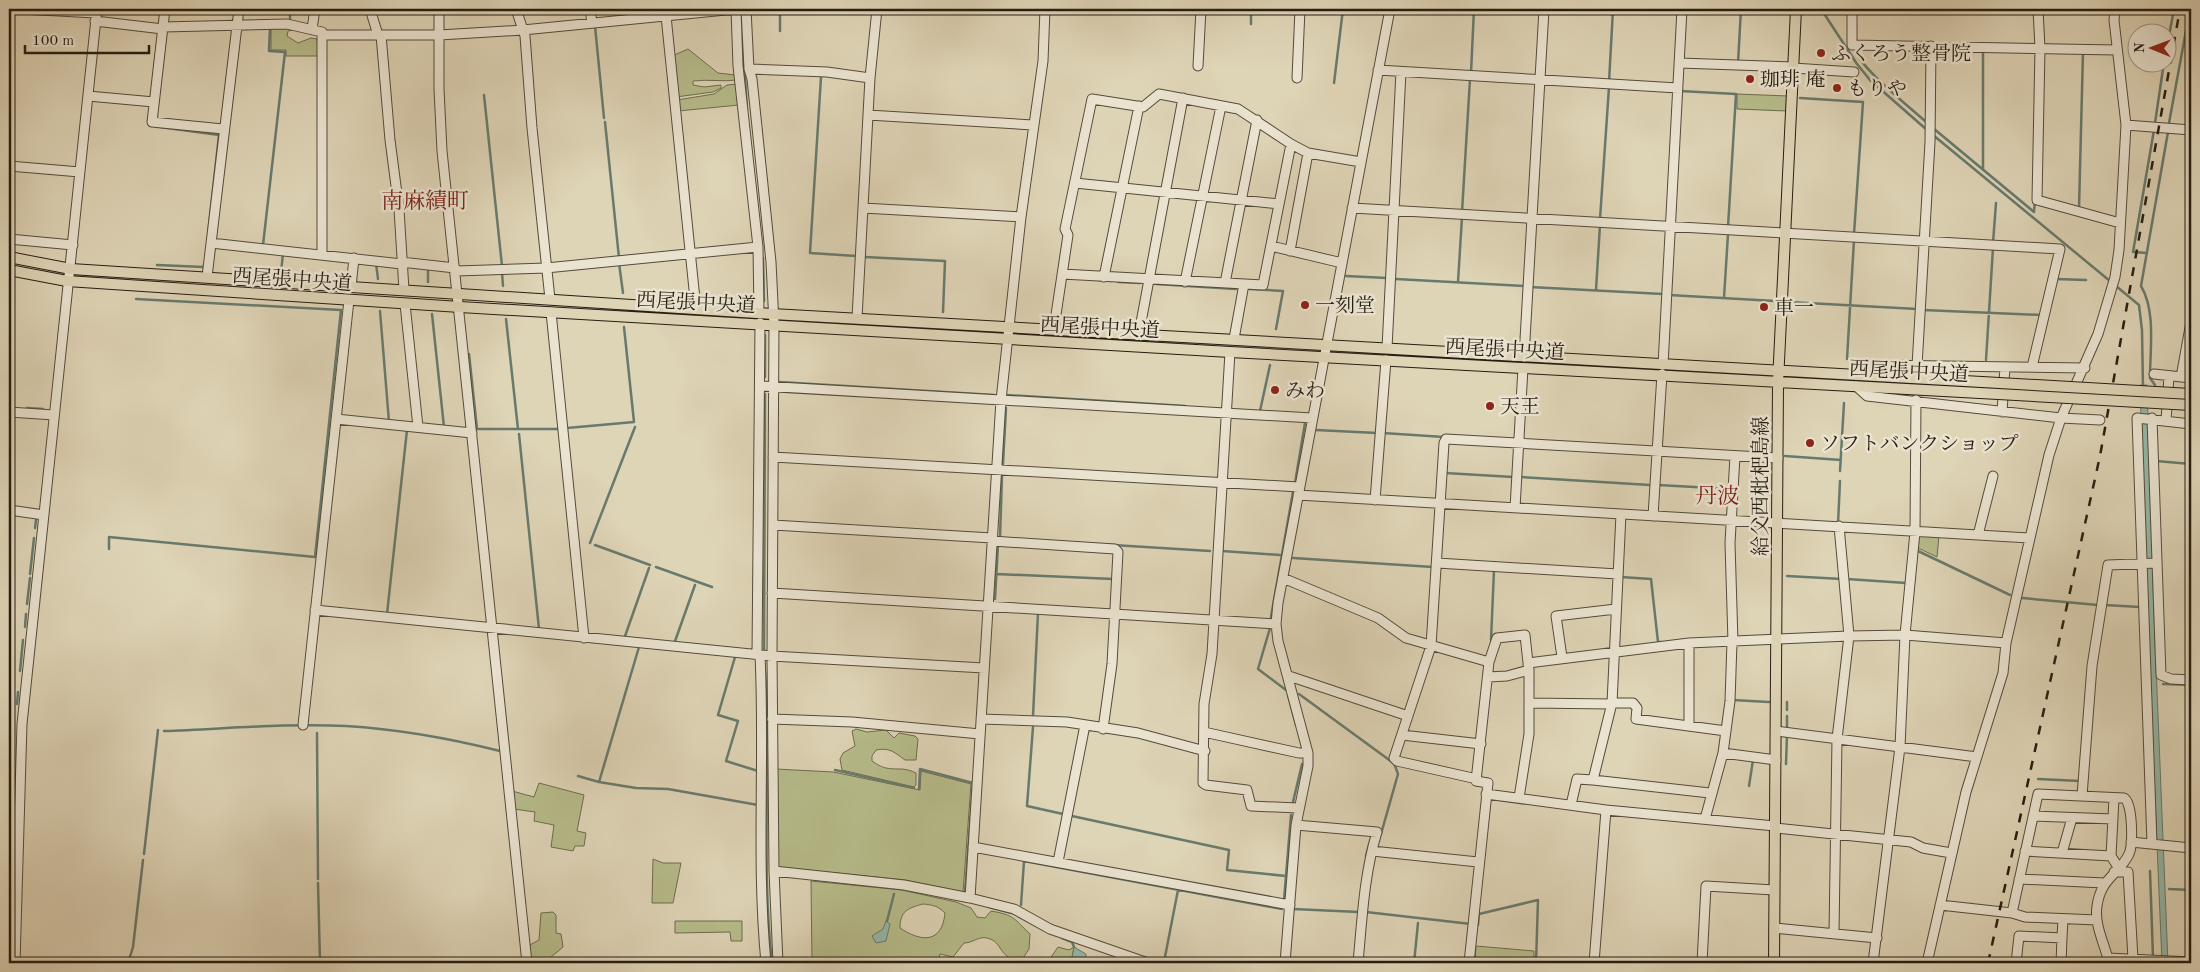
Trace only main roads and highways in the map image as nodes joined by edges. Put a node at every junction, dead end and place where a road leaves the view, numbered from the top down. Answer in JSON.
{"nodes":[{"id":1,"x":1796,"y":9,"type":"edge"},
{"id":2,"x":9,"y":257,"type":"edge"},
{"id":3,"x":9,"y":270,"type":"edge"},
{"id":4,"x":760,"y":318,"type":"junction"},
{"id":5,"x":773,"y":319,"type":"junction"},
{"id":6,"x":1662,"y":369,"type":"junction"},
{"id":7,"x":1778,"y":376,"type":"junction"},
{"id":8,"x":1856,"y":381,"type":"junction"},
{"id":9,"x":2191,"y":394,"type":"edge"},
{"id":10,"x":2191,"y":405,"type":"edge"},
{"id":11,"x":1774,"y":963,"type":"edge"}],
"edges":[{"from":1,"to":7,"type":"main road","name":"給父西枇杷島線"},
{"from":2,"to":4,"type":"main road","name":"西尾張中央道"},
{"from":3,"to":4,"type":"main road","name":"西尾張中央道"},
{"from":4,"to":5,"type":"main road","name":"西尾張中央道"},
{"from":5,"to":6,"type":"main road","name":"西尾張中央道"},
{"from":5,"to":6,"type":"main road","name":"西尾張中央道"},
{"from":6,"to":7,"type":"main road","name":"西尾張中央道"},
{"from":7,"to":8,"type":"main road","name":"西尾張中央道"},
{"from":7,"to":11,"type":"main road","name":"給父西枇杷島線"},
{"from":8,"to":9,"type":"main road","name":"西尾張中央道","bridge":true},
{"from":8,"to":10,"type":"main road","name":"西尾張中央道","bridge":true}]}
